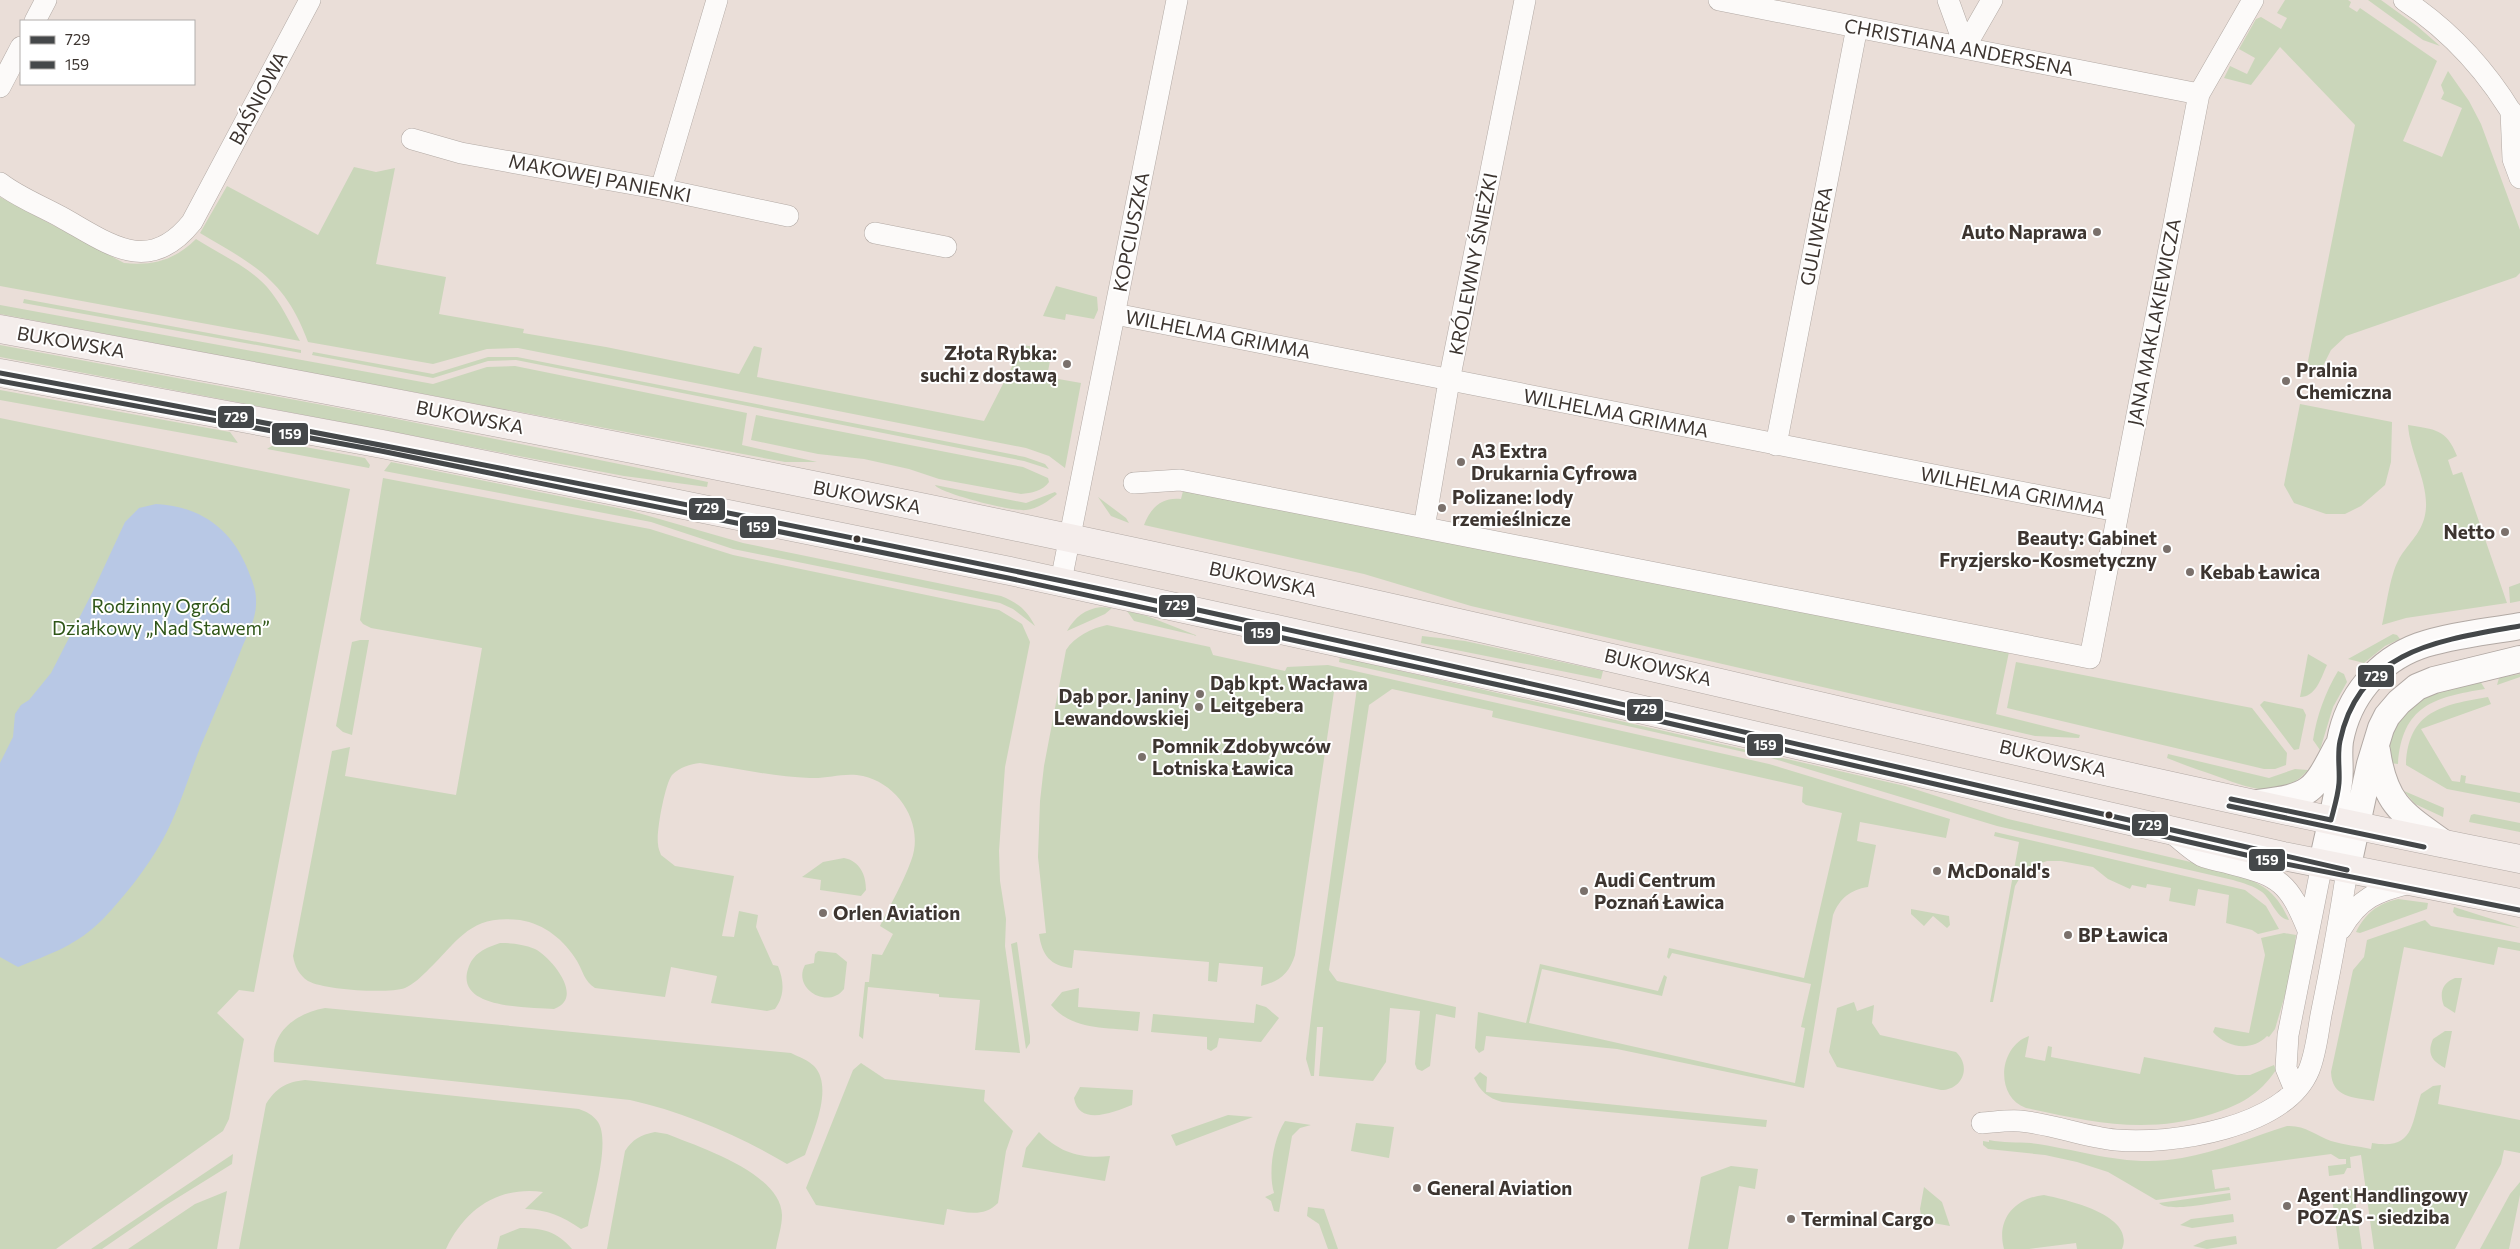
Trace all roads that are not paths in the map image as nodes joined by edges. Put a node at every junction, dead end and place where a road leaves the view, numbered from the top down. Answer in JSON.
{"nodes":[{"id":1,"x":46,"y":0,"type":"edge"},
{"id":2,"x":310,"y":0,"type":"edge"},
{"id":3,"x":718,"y":0,"type":"edge"},
{"id":4,"x":1176,"y":0,"type":"edge"},
{"id":5,"x":1525,"y":0,"type":"edge"},
{"id":6,"x":1719,"y":0,"type":"edge"},
{"id":7,"x":1948,"y":0,"type":"edge"},
{"id":8,"x":1992,"y":0,"type":"edge"},
{"id":9,"x":2253,"y":0,"type":"edge"},
{"id":10,"x":2404,"y":0,"type":"edge"},
{"id":11,"x":36,"y":20,"type":"edge"},
{"id":12,"x":1857,"y":27,"type":"junction"},
{"id":13,"x":1965,"y":47,"type":"junction"},
{"id":14,"x":20,"y":49,"type":"edge"},
{"id":15,"x":0,"y":87,"type":"edge"},
{"id":16,"x":2199,"y":94,"type":"junction"},
{"id":17,"x":2516,"y":119,"type":"edge"},
{"id":18,"x":412,"y":139,"type":"dead end"},
{"id":19,"x":2520,"y":178,"type":"edge"},
{"id":20,"x":0,"y":183,"type":"edge"},
{"id":21,"x":661,"y":189,"type":"junction"},
{"id":22,"x":788,"y":216,"type":"dead end"},
{"id":23,"x":876,"y":233,"type":"dead end"},
{"id":24,"x":946,"y":247,"type":"dead end"},
{"id":25,"x":1115,"y":314,"type":"junction"},
{"id":26,"x":0,"y":329,"type":"edge"},
{"id":27,"x":0,"y":373,"type":"edge"},
{"id":28,"x":1450,"y":380,"type":"junction"},
{"id":29,"x":1776,"y":445,"type":"junction"},
{"id":30,"x":1134,"y":483,"type":"dead end"},
{"id":31,"x":2117,"y":511,"type":"junction"},
{"id":32,"x":1424,"y":528,"type":"junction"},
{"id":33,"x":1070,"y":538,"type":"junction"},
{"id":34,"x":1061,"y":581,"type":"junction"},
{"id":35,"x":2520,"y":626,"type":"edge"},
{"id":36,"x":2520,"y":660,"type":"edge"},
{"id":37,"x":2340,"y":742,"type":"junction"},
{"id":38,"x":2376,"y":743,"type":"junction"},
{"id":39,"x":2253,"y":804,"type":"junction"},
{"id":40,"x":2344,"y":823,"type":"junction"},
{"id":41,"x":2168,"y":830,"type":"junction"},
{"id":42,"x":2445,"y":844,"type":"junction"},
{"id":43,"x":2520,"y":859,"type":"edge"},
{"id":44,"x":2335,"y":867,"type":"junction"},
{"id":45,"x":2411,"y":882,"type":"junction"},
{"id":46,"x":2520,"y":903,"type":"edge"},
{"id":47,"x":2308,"y":930,"type":"junction"},
{"id":48,"x":2337,"y":936,"type":"junction"},
{"id":49,"x":2295,"y":1090,"type":"junction"},
{"id":50,"x":1982,"y":1123,"type":"dead end"}],
"edges":[{"from":1,"to":11,"type":"street"},
{"from":2,"to":20,"type":"street","name":"BAŚNIOWA"},
{"from":3,"to":21,"type":"street"},
{"from":4,"to":25,"type":"street","name":"KOPCIUSZKA"},
{"from":5,"to":28,"type":"street","name":"KRÓLEWNY ŚNIEŻKI"},
{"from":6,"to":12,"type":"street","name":"CHRISTIANA ANDERSENA"},
{"from":7,"to":13,"type":"street"},
{"from":8,"to":13,"type":"street"},
{"from":9,"to":16,"type":"street","name":"JANA MAKLAKIEWICZA"},
{"from":10,"to":17,"type":"street"},
{"from":12,"to":13,"type":"street","name":"CHRISTIANA ANDERSENA"},
{"from":12,"to":29,"type":"street","name":"GULIWERA"},
{"from":13,"to":16,"type":"street","name":"CHRISTIANA ANDERSENA"},
{"from":14,"to":15,"type":"street"},
{"from":16,"to":31,"type":"street","name":"JANA MAKLAKIEWICZA"},
{"from":17,"to":19,"type":"street"},
{"from":18,"to":21,"type":"street","name":"MAKOWEJ PANIENKI"},
{"from":21,"to":22,"type":"street","name":"MAKOWEJ PANIENKI"},
{"from":23,"to":24,"type":"street"},
{"from":25,"to":28,"type":"street","name":"WILHELMA GRIMMA"},
{"from":25,"to":33,"type":"street","name":"KOPCIUSZKA"},
{"from":26,"to":33,"type":"main road","name":"BUKOWSKA"},
{"from":27,"to":34,"type":"main road"},
{"from":28,"to":29,"type":"street","name":"WILHELMA GRIMMA"},
{"from":28,"to":32,"type":"street","name":"KRÓLEWNY ŚNIEŻKI"},
{"from":29,"to":31,"type":"street","name":"WILHELMA GRIMMA"},
{"from":30,"to":32,"type":"street"},
{"from":31,"to":32,"type":"street","name":"JANA MAKLAKIEWICZA"},
{"from":33,"to":34,"type":"street","name":"KOPCIUSZKA"},
{"from":33,"to":39,"type":"main road","name":"BUKOWSKA"},
{"from":34,"to":41,"type":"main road"},
{"from":35,"to":37,"type":"street"},
{"from":36,"to":38,"type":"street"},
{"from":37,"to":39,"type":"street"},
{"from":37,"to":40,"type":"street"},
{"from":38,"to":40,"type":"street"},
{"from":38,"to":42,"type":"street"},
{"from":39,"to":40,"type":"main road","name":"BUKOWSKA"},
{"from":40,"to":42,"type":"main road","name":"BUKOWSKA"},
{"from":40,"to":44,"type":"street"},
{"from":41,"to":44,"type":"main road"},
{"from":41,"to":47,"type":"street"},
{"from":42,"to":43,"type":"main road","name":"BUKOWSKA"},
{"from":44,"to":45,"type":"main road"},
{"from":44,"to":47,"type":"street"},
{"from":44,"to":48,"type":"street"},
{"from":45,"to":46,"type":"main road"},
{"from":45,"to":48,"type":"street"},
{"from":47,"to":49,"type":"street"},
{"from":48,"to":49,"type":"street"},
{"from":49,"to":50,"type":"street"}]}
